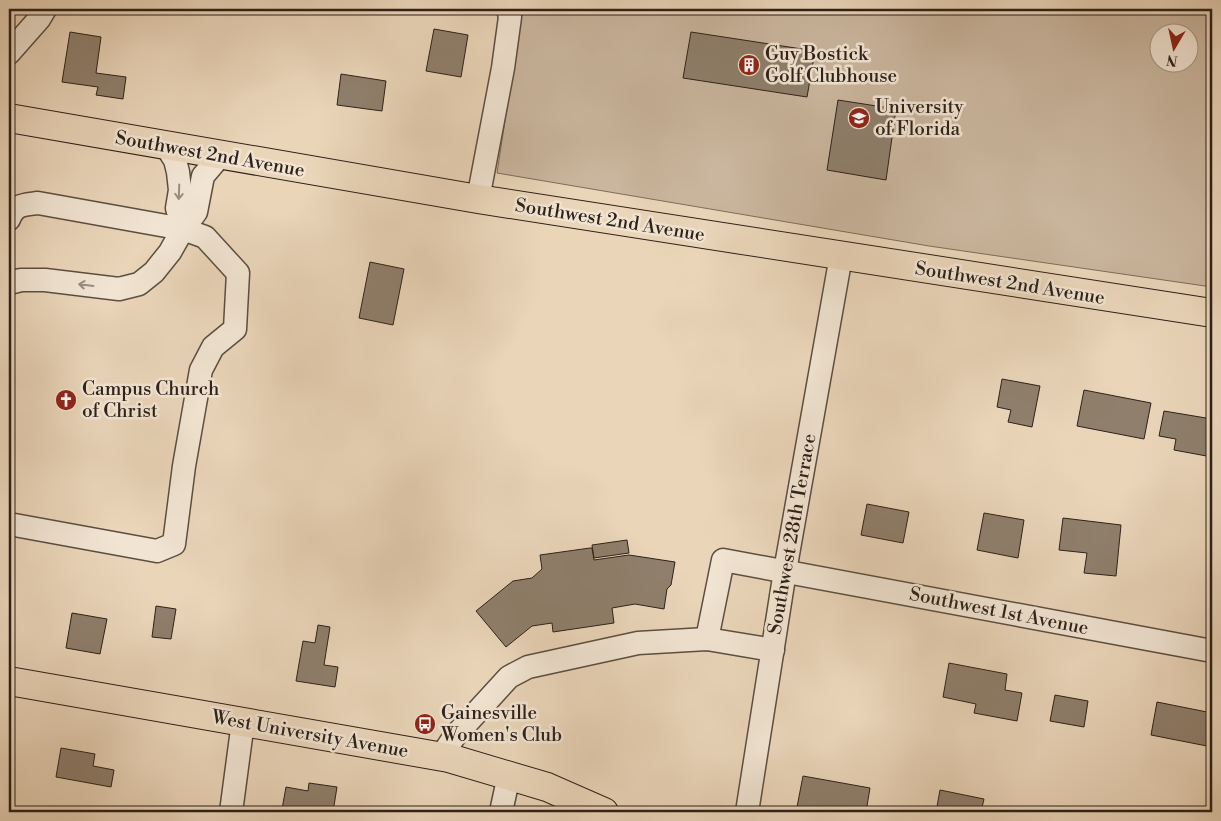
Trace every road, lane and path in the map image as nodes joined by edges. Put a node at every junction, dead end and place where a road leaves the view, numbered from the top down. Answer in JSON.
{"nodes":[{"id":1,"x":45,"y":9,"type":"edge"},
{"id":2,"x":508,"y":9,"type":"edge"},
{"id":3,"x":9,"y":53,"type":"edge"},
{"id":4,"x":9,"y":118,"type":"edge"},
{"id":5,"x":166,"y":146,"type":"junction"},
{"id":6,"x":220,"y":156,"type":"junction"},
{"id":7,"x":478,"y":200,"type":"junction"},
{"id":8,"x":9,"y":219,"type":"edge"},
{"id":9,"x":183,"y":229,"type":"junction"},
{"id":10,"x":841,"y":256,"type":"junction"},
{"id":11,"x":9,"y":283,"type":"edge"},
{"id":12,"x":1212,"y":313,"type":"edge"},
{"id":13,"x":9,"y":524,"type":"edge"},
{"id":14,"x":785,"y":571,"type":"junction"},
{"id":15,"x":707,"y":639,"type":"junction"},
{"id":16,"x":773,"y":650,"type":"junction"},
{"id":17,"x":1212,"y":651,"type":"edge"},
{"id":18,"x":9,"y":681,"type":"edge"},
{"id":19,"x":243,"y":722,"type":"junction"},
{"id":20,"x":441,"y":757,"type":"junction"},
{"id":21,"x":508,"y":775,"type":"junction"},
{"id":22,"x":231,"y":812,"type":"edge"},
{"id":23,"x":501,"y":812,"type":"edge"},
{"id":24,"x":604,"y":812,"type":"edge"},
{"id":25,"x":747,"y":812,"type":"edge"}],
"edges":[{"from":1,"to":3,"type":"street"},
{"from":2,"to":7,"type":"street"},
{"from":4,"to":5,"type":"main road","name":"Southwest 2nd Avenue"},
{"from":5,"to":6,"type":"main road","name":"Southwest 2nd Avenue"},
{"from":5,"to":9,"type":"street","one_way":true},
{"from":6,"to":7,"type":"main road","name":"Southwest 2nd Avenue"},
{"from":6,"to":9,"type":"street"},
{"from":7,"to":10,"type":"main road","name":"Southwest 2nd Avenue"},
{"from":8,"to":9,"type":"street"},
{"from":9,"to":11,"type":"street","one_way":true},
{"from":9,"to":13,"type":"street"},
{"from":10,"to":12,"type":"main road","name":"Southwest 2nd Avenue"},
{"from":10,"to":14,"type":"street","name":"Southwest 28th Terrace"},
{"from":14,"to":15,"type":"street","name":"Southwest 1st Avenue"},
{"from":14,"to":16,"type":"street","name":"Southwest 28th Terrace"},
{"from":14,"to":17,"type":"street","name":"Southwest 1st Avenue"},
{"from":15,"to":16,"type":"street"},
{"from":15,"to":20,"type":"street"},
{"from":16,"to":25,"type":"street","name":"Southwest 28th Terrace"},
{"from":18,"to":19,"type":"main road","name":"West University Avenue"},
{"from":19,"to":20,"type":"main road","name":"West University Avenue"},
{"from":19,"to":22,"type":"street"},
{"from":20,"to":21,"type":"main road","name":"West University Avenue"},
{"from":21,"to":23,"type":"street"},
{"from":21,"to":24,"type":"main road","name":"West University Avenue"}]}
